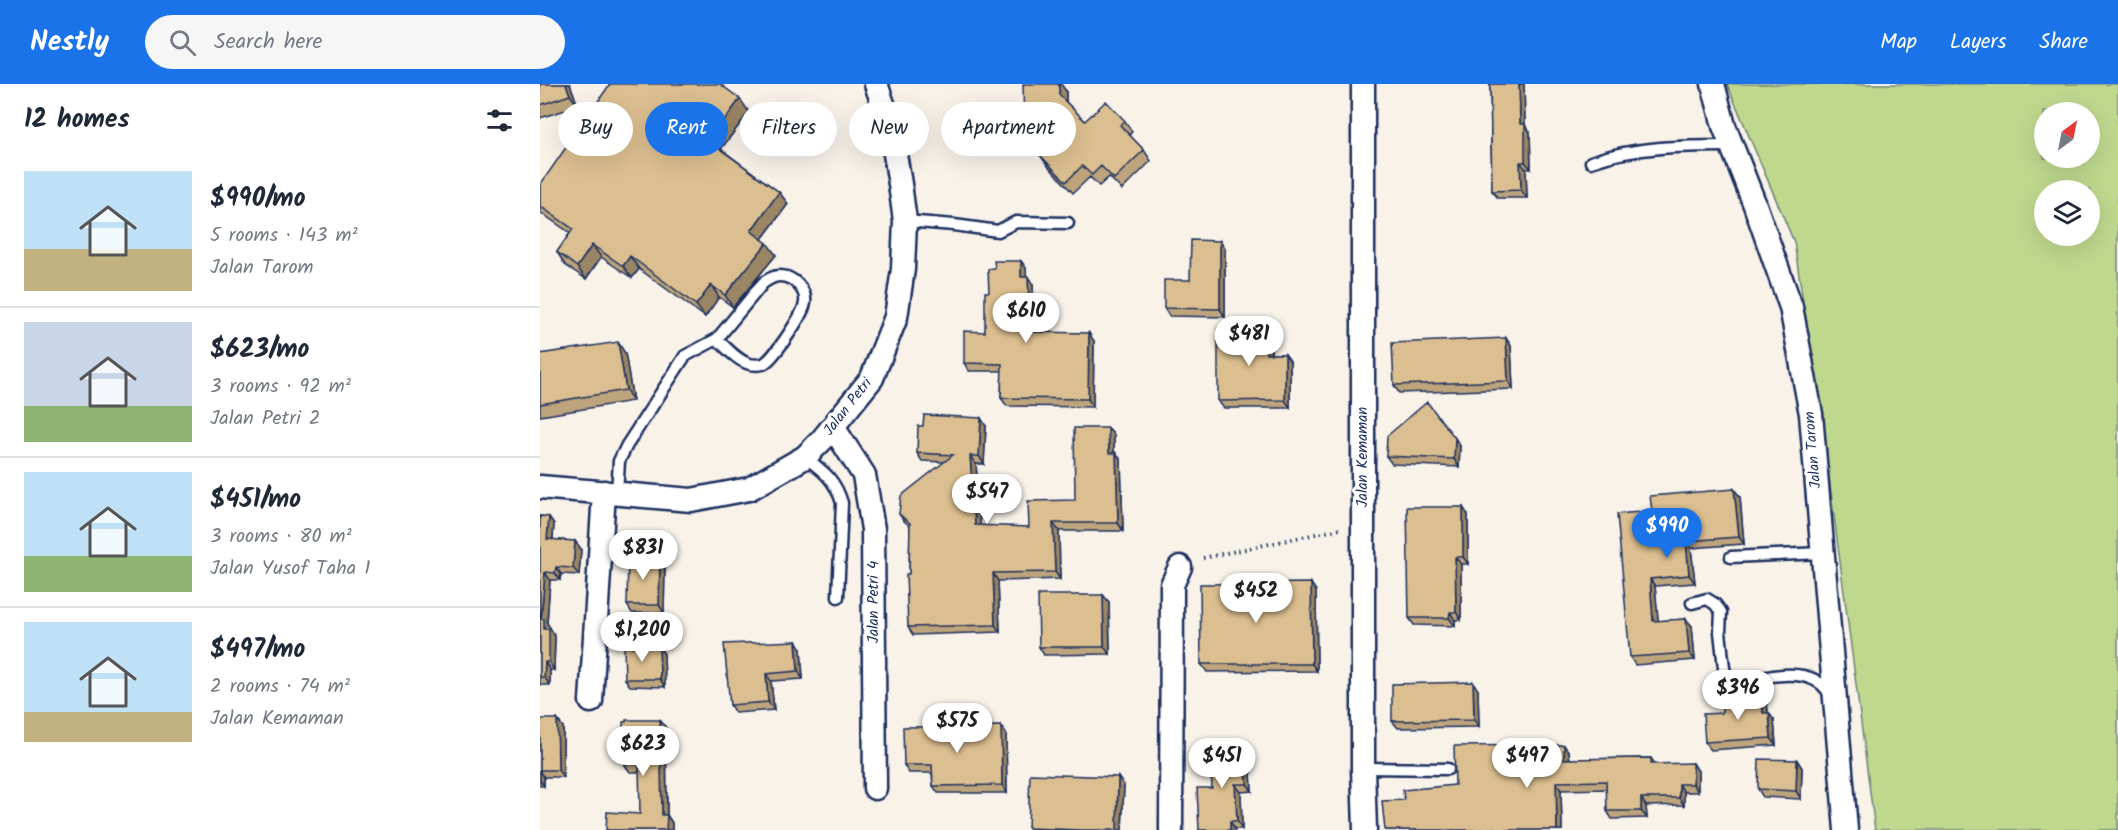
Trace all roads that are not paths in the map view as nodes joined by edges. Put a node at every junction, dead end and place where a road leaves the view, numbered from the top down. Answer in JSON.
{"nodes":[{"id":1,"x":876,"y":84,"type":"edge"},
{"id":2,"x":1363,"y":84,"type":"edge"},
{"id":3,"x":1713,"y":84,"type":"edge"},
{"id":4,"x":1726,"y":146,"type":"junction"},
{"id":5,"x":1591,"y":162,"type":"dead end"},
{"id":6,"x":905,"y":221,"type":"junction"},
{"id":7,"x":1068,"y":223,"type":"dead end"},
{"id":8,"x":717,"y":339,"type":"junction"},
{"id":9,"x":833,"y":427,"type":"junction"},
{"id":10,"x":805,"y":457,"type":"junction"},
{"id":11,"x":540,"y":487,"type":"edge"},
{"id":12,"x":611,"y":492,"type":"junction"},
{"id":13,"x":1813,"y":553,"type":"junction"},
{"id":14,"x":1731,"y":557,"type":"dead end"},
{"id":15,"x":1180,"y":567,"type":"road end"},
{"id":16,"x":838,"y":597,"type":"dead end"},
{"id":17,"x":1692,"y":603,"type":"dead end"},
{"id":18,"x":591,"y":701,"type":"dead end"},
{"id":19,"x":1835,"y":704,"type":"junction"},
{"id":20,"x":1363,"y":768,"type":"junction"},
{"id":21,"x":1448,"y":769,"type":"dead end"},
{"id":22,"x":875,"y":788,"type":"dead end"},
{"id":23,"x":1171,"y":830,"type":"edge"},
{"id":24,"x":1365,"y":830,"type":"edge"},
{"id":25,"x":1846,"y":830,"type":"edge"}],
"edges":[{"from":1,"to":6,"type":"street","name":"Jalan Petri"},
{"from":2,"to":20,"type":"street","name":"Jalan Kemaman"},
{"from":3,"to":4,"type":"street","name":"Jalan Tarom"},
{"from":4,"to":5,"type":"lane"},
{"from":4,"to":13,"type":"street","name":"Jalan Tarom"},
{"from":6,"to":7,"type":"lane"},
{"from":6,"to":9,"type":"street","name":"Jalan Petri"},
{"from":8,"to":8,"type":"lane"},
{"from":8,"to":12,"type":"lane"},
{"from":9,"to":10,"type":"street","name":"Jalan Petri"},
{"from":9,"to":22,"type":"street","name":"Jalan Petri 4"},
{"from":10,"to":12,"type":"street","name":"Jalan Petri"},
{"from":10,"to":16,"type":"lane"},
{"from":11,"to":12,"type":"street","name":"Jalan Petri"},
{"from":12,"to":18,"type":"street"},
{"from":13,"to":14,"type":"lane"},
{"from":13,"to":19,"type":"street","name":"Jalan Tarom"},
{"from":15,"to":23,"type":"street"},
{"from":17,"to":19,"type":"lane"},
{"from":19,"to":25,"type":"street","name":"Jalan Tarom"},
{"from":20,"to":21,"type":"lane"},
{"from":20,"to":24,"type":"street","name":"Jalan Kemaman"}]}
